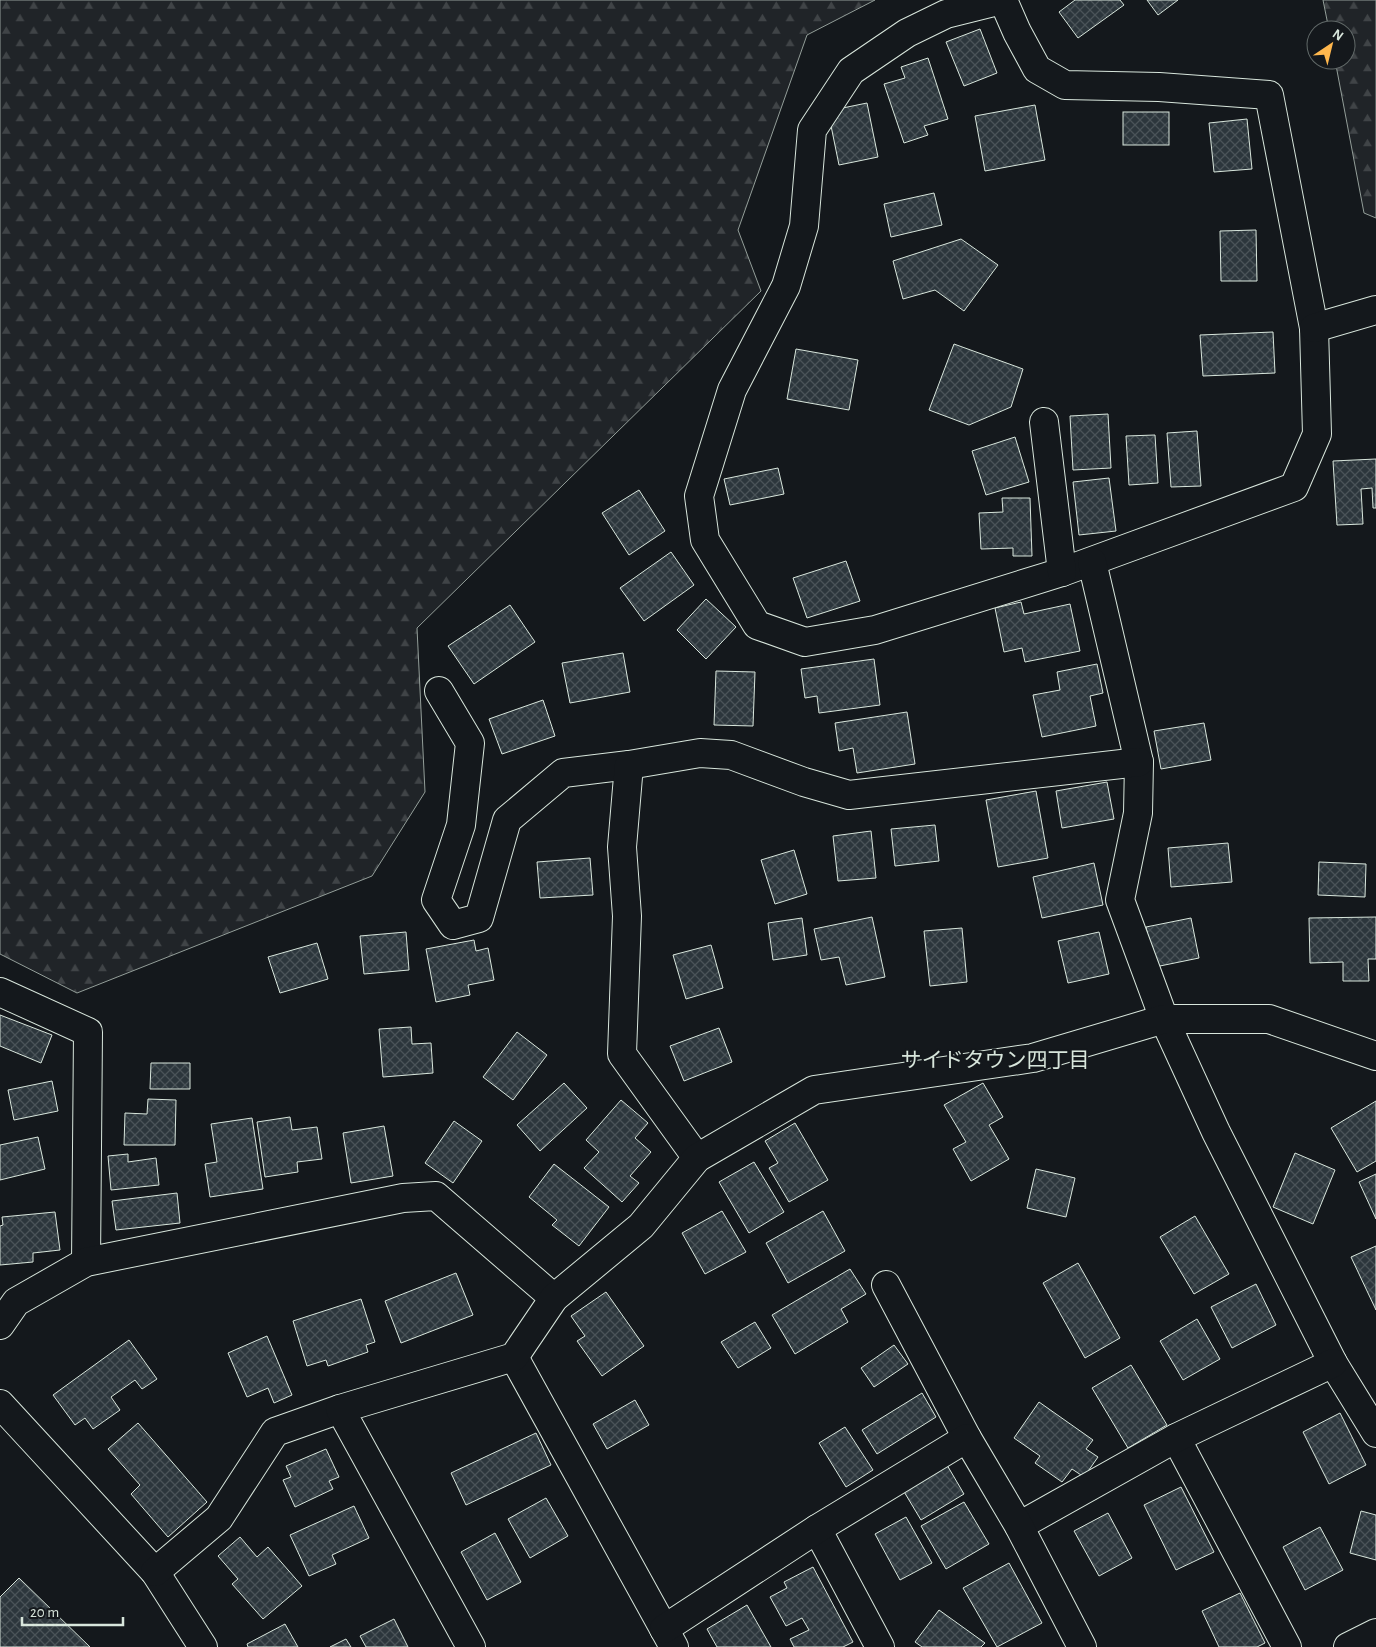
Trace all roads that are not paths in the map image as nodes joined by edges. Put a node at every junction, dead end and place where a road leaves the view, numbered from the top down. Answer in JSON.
{"nodes":[{"id":1,"x":1003,"y":0,"type":"edge"},
{"id":2,"x":1376,"y":310,"type":"edge"},
{"id":3,"x":1314,"y":328,"type":"junction"},
{"id":4,"x":1044,"y":422,"type":"dead end"},
{"id":5,"x":1092,"y":562,"type":"junction"},
{"id":6,"x":1062,"y":572,"type":"junction"},
{"id":7,"x":439,"y":692,"type":"dead end"},
{"id":8,"x":1139,"y":762,"type":"junction"},
{"id":9,"x":630,"y":765,"type":"junction"},
{"id":10,"x":0,"y":992,"type":"edge"},
{"id":11,"x":1164,"y":1019,"type":"junction"},
{"id":12,"x":1376,"y":1056,"type":"edge"},
{"id":13,"x":698,"y":1158,"type":"junction"},
{"id":14,"x":86,"y":1262,"type":"junction"},
{"id":15,"x":886,"y":1284,"type":"dead end"},
{"id":16,"x":554,"y":1298,"type":"junction"},
{"id":17,"x":0,"y":1325,"type":"edge"},
{"id":18,"x":514,"y":1357,"type":"junction"},
{"id":19,"x":1333,"y":1363,"type":"junction"},
{"id":20,"x":0,"y":1404,"type":"edge"},
{"id":21,"x":340,"y":1410,"type":"junction"},
{"id":22,"x":1376,"y":1433,"type":"edge"},
{"id":23,"x":967,"y":1438,"type":"junction"},
{"id":24,"x":1176,"y":1438,"type":"junction"},
{"id":25,"x":1019,"y":1526,"type":"junction"},
{"id":26,"x":817,"y":1529,"type":"junction"},
{"id":27,"x":155,"y":1572,"type":"junction"},
{"id":28,"x":1376,"y":1634,"type":"edge"},
{"id":29,"x":669,"y":1638,"type":"edge"},
{"id":30,"x":203,"y":1647,"type":"edge"},
{"id":31,"x":471,"y":1647,"type":"edge"},
{"id":32,"x":880,"y":1647,"type":"edge"},
{"id":33,"x":1082,"y":1647,"type":"edge"},
{"id":34,"x":1287,"y":1647,"type":"edge"},
{"id":35,"x":1348,"y":1647,"type":"edge"}],
"edges":[{"from":1,"to":3,"type":"street"},
{"from":1,"to":6,"type":"street"},
{"from":2,"to":3,"type":"street"},
{"from":3,"to":5,"type":"street"},
{"from":4,"to":6,"type":"street"},
{"from":5,"to":6,"type":"street"},
{"from":5,"to":8,"type":"street"},
{"from":7,"to":9,"type":"street"},
{"from":8,"to":9,"type":"street"},
{"from":8,"to":11,"type":"street"},
{"from":9,"to":13,"type":"street"},
{"from":10,"to":14,"type":"street"},
{"from":11,"to":12,"type":"street"},
{"from":11,"to":13,"type":"street"},
{"from":11,"to":19,"type":"street"},
{"from":13,"to":16,"type":"street"},
{"from":14,"to":16,"type":"street"},
{"from":14,"to":17,"type":"street"},
{"from":15,"to":23,"type":"street"},
{"from":16,"to":18,"type":"street"},
{"from":18,"to":21,"type":"street"},
{"from":18,"to":29,"type":"street"},
{"from":19,"to":22,"type":"street"},
{"from":19,"to":24,"type":"street"},
{"from":20,"to":27,"type":"street"},
{"from":21,"to":27,"type":"street"},
{"from":21,"to":31,"type":"street"},
{"from":23,"to":25,"type":"street"},
{"from":23,"to":26,"type":"street"},
{"from":24,"to":25,"type":"street"},
{"from":24,"to":34,"type":"street"},
{"from":25,"to":33,"type":"street"},
{"from":26,"to":29,"type":"street"},
{"from":26,"to":32,"type":"street"},
{"from":27,"to":30,"type":"street"},
{"from":28,"to":35,"type":"street"}]}
